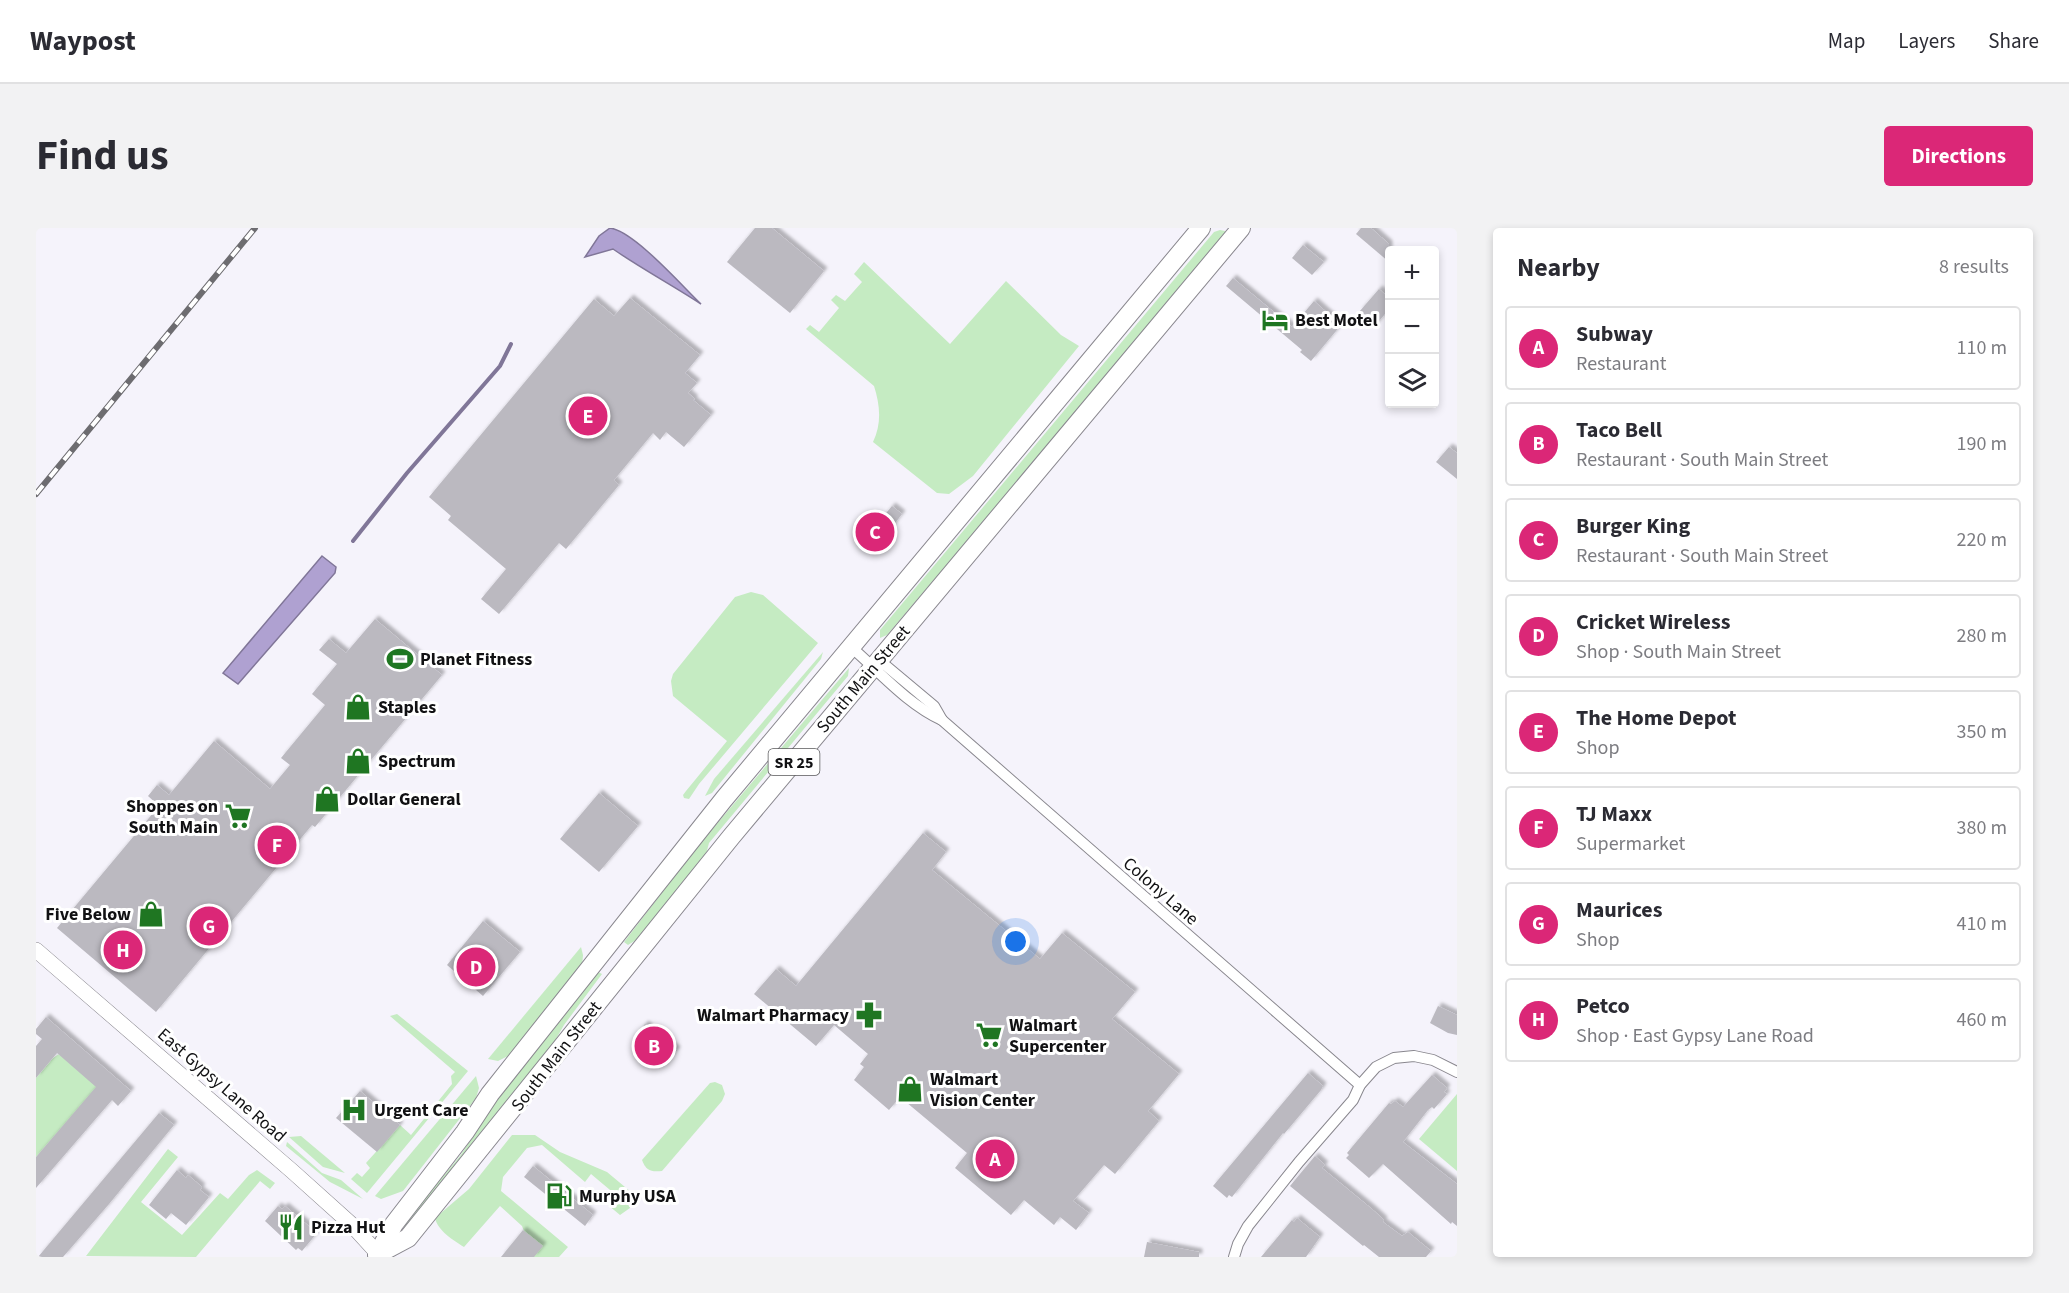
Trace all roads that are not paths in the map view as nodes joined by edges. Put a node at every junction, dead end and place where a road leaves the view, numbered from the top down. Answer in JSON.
{"nodes":[{"id":1,"x":1201,"y":228,"type":"edge"},
{"id":2,"x":1241,"y":228,"type":"edge"},
{"id":3,"x":851,"y":647,"type":"junction"},
{"id":4,"x":876,"y":663,"type":"junction"},
{"id":5,"x":36,"y":950,"type":"edge"},
{"id":6,"x":1457,"y":1072,"type":"edge"},
{"id":7,"x":1360,"y":1085,"type":"junction"},
{"id":8,"x":378,"y":1256,"type":"edge"},
{"id":9,"x":1234,"y":1257,"type":"edge"}],
"edges":[{"from":1,"to":3,"type":"main road","name":"South Main Street","number":"SR 25"},
{"from":2,"to":4,"type":"main road","name":"South Main Street","number":"SR 25"},
{"from":3,"to":4,"type":"street","name":"Colony Lane"},
{"from":3,"to":8,"type":"main road","name":"South Main Street","number":"SR 25"},
{"from":4,"to":7,"type":"street","name":"Colony Lane"},
{"from":4,"to":8,"type":"main road","name":"South Main Street","number":"SR 25"},
{"from":5,"to":8,"type":"main road","name":"East Gypsy Lane Road"},
{"from":6,"to":7,"type":"street"},
{"from":7,"to":9,"type":"street"}]}
